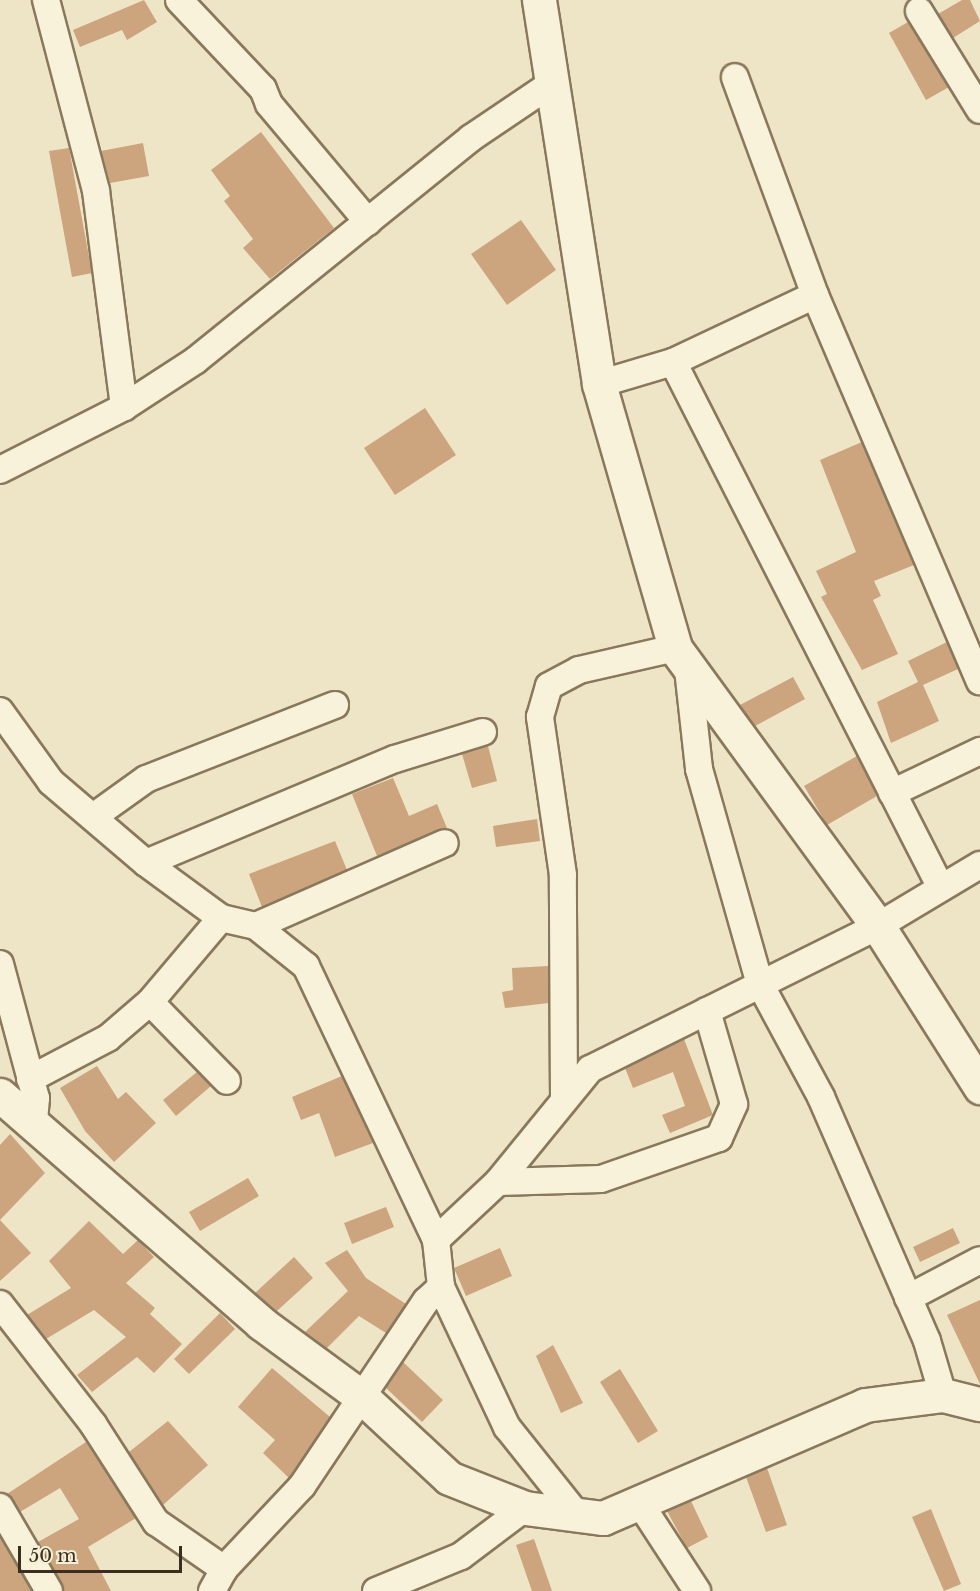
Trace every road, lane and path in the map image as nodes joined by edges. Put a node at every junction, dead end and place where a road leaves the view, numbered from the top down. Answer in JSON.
{"nodes":[{"id":1,"x":46,"y":0,"type":"edge"},
{"id":2,"x":179,"y":0,"type":"edge"},
{"id":3,"x":539,"y":0,"type":"edge"},
{"id":4,"x":919,"y":11,"type":"dead end"},
{"id":5,"x":735,"y":77,"type":"dead end"},
{"id":6,"x":554,"y":82,"type":"junction"},
{"id":7,"x":980,"y":110,"type":"edge"},
{"id":8,"x":368,"y":222,"type":"junction"},
{"id":9,"x":815,"y":295,"type":"junction"},
{"id":10,"x":673,"y":362,"type":"junction"},
{"id":11,"x":599,"y":384,"type":"junction"},
{"id":12,"x":124,"y":407,"type":"junction"},
{"id":13,"x":0,"y":470,"type":"edge"},
{"id":14,"x":682,"y":658,"type":"junction"},
{"id":15,"x":980,"y":681,"type":"edge"},
{"id":16,"x":336,"y":705,"type":"dead end"},
{"id":17,"x":3,"y":722,"type":"edge"},
{"id":18,"x":483,"y":732,"type":"dead end"},
{"id":19,"x":980,"y":751,"type":"edge"},
{"id":20,"x":892,"y":793,"type":"junction"},
{"id":21,"x":93,"y":817,"type":"junction"},
{"id":22,"x":445,"y":843,"type":"dead end"},
{"id":23,"x":146,"y":863,"type":"junction"},
{"id":24,"x":980,"y":865,"type":"edge"},
{"id":25,"x":941,"y":888,"type":"junction"},
{"id":26,"x":221,"y":918,"type":"junction"},
{"id":27,"x":256,"y":926,"type":"junction"},
{"id":28,"x":878,"y":926,"type":"junction"},
{"id":29,"x":0,"y":964,"type":"edge"},
{"id":30,"x":760,"y":984,"type":"junction"},
{"id":31,"x":150,"y":1002,"type":"junction"},
{"id":32,"x":707,"y":1011,"type":"junction"},
{"id":33,"x":30,"y":1079,"type":"junction"},
{"id":34,"x":227,"y":1081,"type":"dead end"},
{"id":35,"x":980,"y":1087,"type":"edge"},
{"id":36,"x":0,"y":1095,"type":"edge"},
{"id":37,"x":564,"y":1100,"type":"junction"},
{"id":38,"x":34,"y":1123,"type":"junction"},
{"id":39,"x":498,"y":1182,"type":"junction"},
{"id":40,"x":436,"y":1240,"type":"junction"},
{"id":41,"x":980,"y":1260,"type":"edge"},
{"id":42,"x":441,"y":1287,"type":"junction"},
{"id":43,"x":908,"y":1298,"type":"junction"},
{"id":44,"x":0,"y":1304,"type":"edge"},
{"id":45,"x":943,"y":1395,"type":"junction"},
{"id":46,"x":363,"y":1398,"type":"junction"},
{"id":47,"x":980,"y":1404,"type":"edge"},
{"id":48,"x":641,"y":1505,"type":"junction"},
{"id":49,"x":0,"y":1508,"type":"edge"},
{"id":50,"x":525,"y":1508,"type":"junction"},
{"id":51,"x":574,"y":1511,"type":"junction"},
{"id":52,"x":224,"y":1569,"type":"junction"},
{"id":53,"x":49,"y":1591,"type":"edge"},
{"id":54,"x":212,"y":1591,"type":"edge"},
{"id":55,"x":376,"y":1591,"type":"edge"},
{"id":56,"x":697,"y":1591,"type":"edge"}],
"edges":[{"from":1,"to":12,"type":"street"},
{"from":2,"to":8,"type":"street"},
{"from":3,"to":6,"type":"main road"},
{"from":4,"to":7,"type":"street"},
{"from":5,"to":9,"type":"street"},
{"from":6,"to":8,"type":"street"},
{"from":6,"to":11,"type":"main road"},
{"from":8,"to":12,"type":"street"},
{"from":9,"to":10,"type":"street"},
{"from":9,"to":15,"type":"street"},
{"from":10,"to":11,"type":"street"},
{"from":10,"to":20,"type":"street"},
{"from":11,"to":14,"type":"main road"},
{"from":12,"to":13,"type":"street"},
{"from":14,"to":28,"type":"main road"},
{"from":14,"to":30,"type":"street"},
{"from":14,"to":37,"type":"street"},
{"from":16,"to":21,"type":"street"},
{"from":17,"to":21,"type":"street"},
{"from":18,"to":23,"type":"street"},
{"from":19,"to":20,"type":"street"},
{"from":20,"to":25,"type":"street"},
{"from":21,"to":23,"type":"street"},
{"from":22,"to":27,"type":"street"},
{"from":23,"to":26,"type":"street"},
{"from":24,"to":25,"type":"street"},
{"from":25,"to":28,"type":"street"},
{"from":26,"to":27,"type":"street"},
{"from":26,"to":31,"type":"street"},
{"from":27,"to":40,"type":"street"},
{"from":28,"to":30,"type":"street"},
{"from":28,"to":35,"type":"main road"},
{"from":29,"to":33,"type":"street"},
{"from":30,"to":32,"type":"street"},
{"from":30,"to":43,"type":"street"},
{"from":31,"to":33,"type":"street"},
{"from":31,"to":34,"type":"street"},
{"from":32,"to":37,"type":"street"},
{"from":32,"to":39,"type":"street"},
{"from":33,"to":38,"type":"street"},
{"from":36,"to":38,"type":"main road"},
{"from":37,"to":39,"type":"street"},
{"from":38,"to":46,"type":"main road"},
{"from":39,"to":40,"type":"street"},
{"from":40,"to":42,"type":"street"},
{"from":41,"to":43,"type":"street"},
{"from":42,"to":46,"type":"street"},
{"from":42,"to":51,"type":"street"},
{"from":43,"to":45,"type":"street"},
{"from":44,"to":52,"type":"street"},
{"from":45,"to":47,"type":"main road"},
{"from":45,"to":48,"type":"main road"},
{"from":46,"to":50,"type":"main road"},
{"from":46,"to":52,"type":"street"},
{"from":48,"to":51,"type":"main road"},
{"from":48,"to":56,"type":"street"},
{"from":49,"to":53,"type":"street"},
{"from":50,"to":51,"type":"main road"},
{"from":50,"to":55,"type":"street"},
{"from":52,"to":54,"type":"street"}]}
